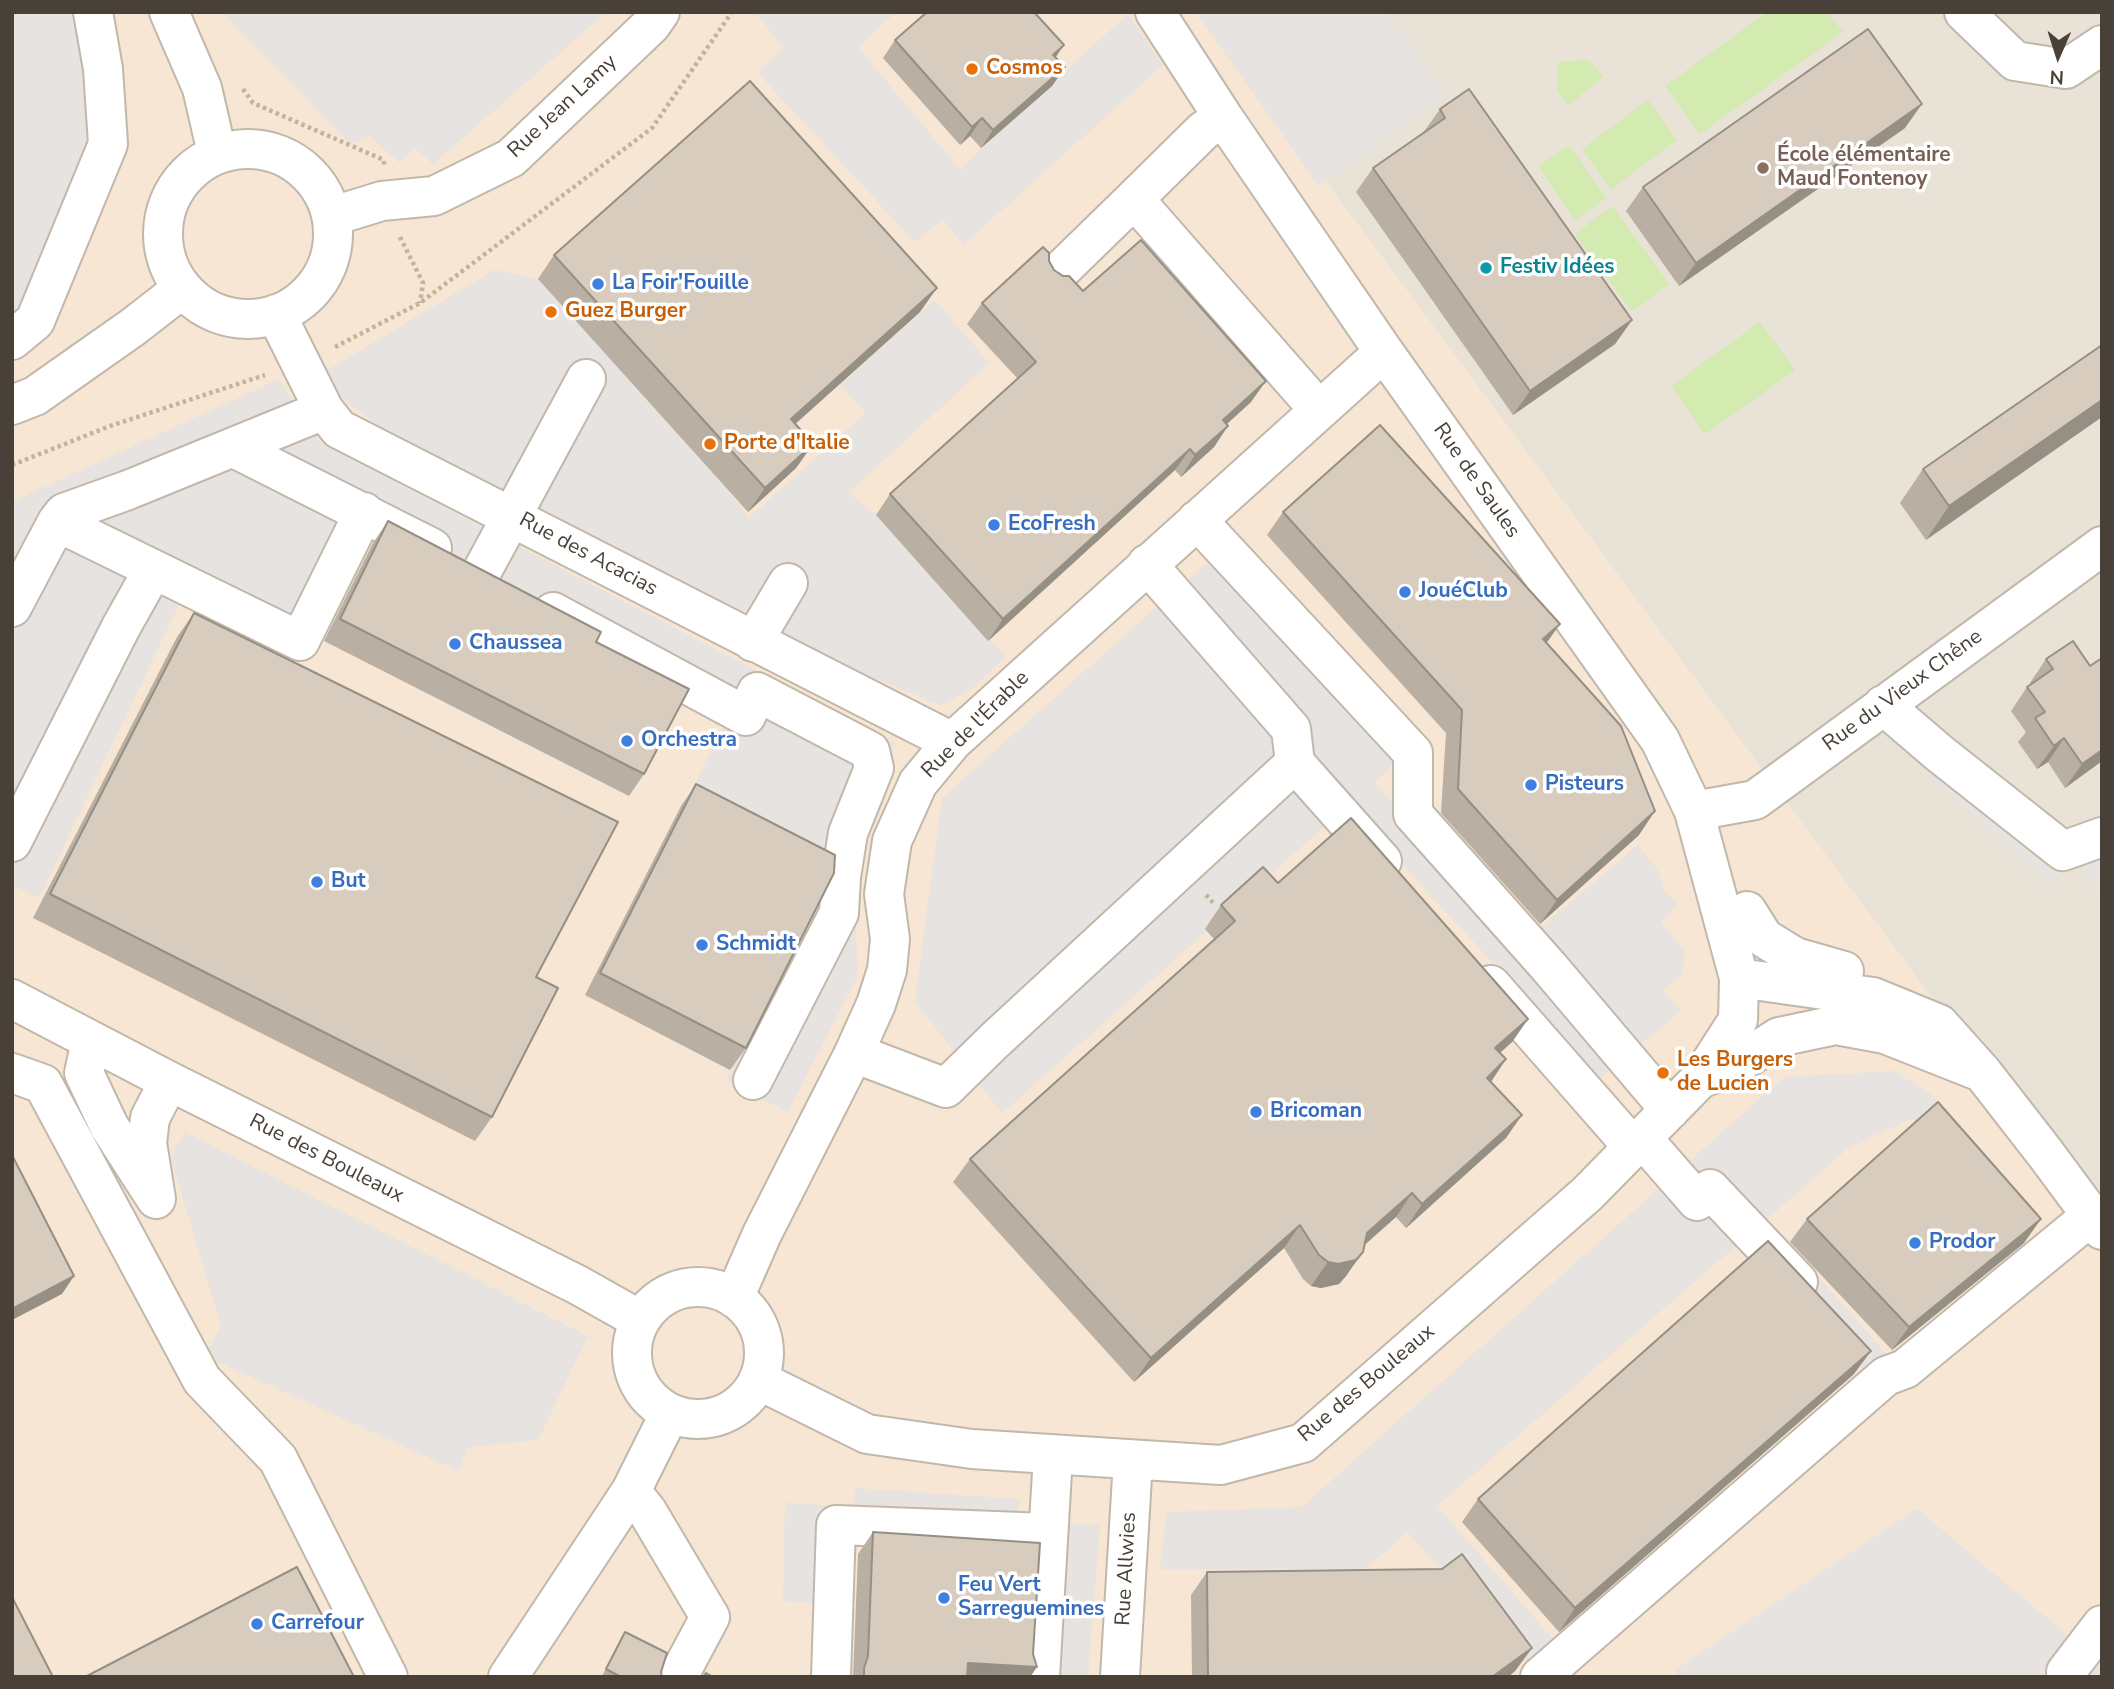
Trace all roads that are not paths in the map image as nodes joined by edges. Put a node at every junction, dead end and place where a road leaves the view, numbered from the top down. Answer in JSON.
{"nodes":[{"id":1,"x":93,"y":12,"type":"edge"},
{"id":2,"x":169,"y":12,"type":"edge"},
{"id":3,"x":660,"y":12,"type":"edge"},
{"id":4,"x":1155,"y":12,"type":"edge"},
{"id":5,"x":1964,"y":12,"type":"edge"},
{"id":6,"x":2102,"y":45,"type":"edge"},
{"id":7,"x":1223,"y":117,"type":"junction"},
{"id":8,"x":217,"y":153,"type":"junction"},
{"id":9,"x":1135,"y":199,"type":"junction"},
{"id":10,"x":333,"y":216,"type":"junction"},
{"id":11,"x":1055,"y":276,"type":"edge"},
{"id":12,"x":182,"y":289,"type":"junction"},
{"id":13,"x":276,"y":314,"type":"junction"},
{"id":14,"x":12,"y":340,"type":"edge"},
{"id":15,"x":1384,"y":352,"type":"junction"},
{"id":16,"x":586,"y":379,"type":"dead end"},
{"id":17,"x":12,"y":405,"type":"edge"},
{"id":18,"x":324,"y":410,"type":"junction"},
{"id":19,"x":1319,"y":410,"type":"junction"},
{"id":20,"x":234,"y":448,"type":"junction"},
{"id":21,"x":364,"y":512,"type":"junction"},
{"id":22,"x":512,"y":516,"type":"junction"},
{"id":23,"x":1197,"y":520,"type":"junction"},
{"id":24,"x":57,"y":522,"type":"junction"},
{"id":25,"x":2102,"y":546,"type":"edge"},
{"id":26,"x":1147,"y":564,"type":"junction"},
{"id":27,"x":153,"y":570,"type":"junction"},
{"id":28,"x":481,"y":573,"type":"junction"},
{"id":29,"x":788,"y":583,"type":"dead end"},
{"id":30,"x":12,"y":607,"type":"edge"},
{"id":31,"x":764,"y":647,"type":"junction"},
{"id":32,"x":757,"y":692,"type":"junction"},
{"id":33,"x":1883,"y":705,"type":"junction"},
{"id":34,"x":952,"y":742,"type":"junction"},
{"id":35,"x":1295,"y":763,"type":"junction"},
{"id":36,"x":1694,"y":811,"type":"junction"},
{"id":37,"x":2102,"y":837,"type":"edge"},
{"id":38,"x":12,"y":842,"type":"edge"},
{"id":39,"x":1405,"y":887,"type":"edge"},
{"id":40,"x":1747,"y":911,"type":"dead end"},
{"id":41,"x":1469,"y":960,"type":"edge"},
{"id":42,"x":1739,"y":978,"type":"junction"},
{"id":43,"x":12,"y":999,"type":"edge"},
{"id":44,"x":1794,"y":1034,"type":"junction"},
{"id":45,"x":91,"y":1041,"type":"junction"},
{"id":46,"x":855,"y":1053,"type":"junction"},
{"id":47,"x":1982,"y":1072,"type":"junction"},
{"id":48,"x":12,"y":1073,"type":"edge"},
{"id":49,"x":1700,"y":1079,"type":"junction"},
{"id":50,"x":753,"y":1080,"type":"dead end"},
{"id":51,"x":169,"y":1081,"type":"junction"},
{"id":52,"x":1670,"y":1110,"type":"junction"},
{"id":53,"x":1638,"y":1143,"type":"junction"},
{"id":54,"x":2098,"y":1211,"type":"edge"},
{"id":55,"x":734,"y":1298,"type":"junction"},
{"id":56,"x":1821,"y":1307,"type":"edge"},
{"id":57,"x":640,"y":1320,"type":"junction"},
{"id":58,"x":1858,"y":1347,"type":"edge"},
{"id":59,"x":1886,"y":1376,"type":"junction"},
{"id":60,"x":758,"y":1380,"type":"junction"},
{"id":61,"x":670,"y":1413,"type":"junction"},
{"id":62,"x":1053,"y":1455,"type":"junction"},
{"id":63,"x":1133,"y":1460,"type":"junction"},
{"id":64,"x":631,"y":1491,"type":"junction"},
{"id":65,"x":1048,"y":1533,"type":"junction"},
{"id":66,"x":2102,"y":1625,"type":"edge"},
{"id":67,"x":2066,"y":1672,"type":"dead end"},
{"id":68,"x":388,"y":1677,"type":"edge"},
{"id":69,"x":508,"y":1677,"type":"edge"},
{"id":70,"x":678,"y":1677,"type":"edge"},
{"id":71,"x":831,"y":1677,"type":"edge"},
{"id":72,"x":1040,"y":1677,"type":"edge"},
{"id":73,"x":1120,"y":1677,"type":"edge"},
{"id":74,"x":1540,"y":1677,"type":"edge"}],
"edges":[{"from":1,"to":14,"type":"street"},
{"from":2,"to":8,"type":"street"},
{"from":3,"to":10,"type":"street","name":"Rue Jean Lamy"},
{"from":4,"to":7,"type":"street","name":"Rue de Saules"},
{"from":5,"to":6,"type":"street"},
{"from":7,"to":9,"type":"street"},
{"from":7,"to":15,"type":"street","name":"Rue de Saules"},
{"from":8,"to":10,"type":"street"},
{"from":8,"to":12,"type":"street"},
{"from":9,"to":11,"type":"street"},
{"from":9,"to":19,"type":"street"},
{"from":10,"to":13,"type":"street"},
{"from":12,"to":13,"type":"street"},
{"from":12,"to":17,"type":"street"},
{"from":13,"to":18,"type":"street","name":"Rue des Acacias"},
{"from":15,"to":19,"type":"street","name":"Rue de l'Érable"},
{"from":15,"to":36,"type":"street","name":"Rue de Saules"},
{"from":16,"to":22,"type":"street"},
{"from":18,"to":20,"type":"street"},
{"from":18,"to":22,"type":"street","name":"Rue des Acacias"},
{"from":19,"to":23,"type":"street","name":"Rue de l'Érable"},
{"from":20,"to":21,"type":"street"},
{"from":20,"to":24,"type":"street"},
{"from":21,"to":27,"type":"street"},
{"from":21,"to":28,"type":"street"},
{"from":22,"to":28,"type":"street"},
{"from":22,"to":31,"type":"street","name":"Rue des Acacias"},
{"from":23,"to":26,"type":"street","name":"Rue de l'Érable"},
{"from":23,"to":52,"type":"street"},
{"from":24,"to":27,"type":"street"},
{"from":24,"to":30,"type":"street"},
{"from":25,"to":33,"type":"street","name":"Rue du Vieux Chêne"},
{"from":26,"to":34,"type":"street","name":"Rue de l'Érable"},
{"from":26,"to":35,"type":"street"},
{"from":27,"to":38,"type":"street"},
{"from":28,"to":32,"type":"street"},
{"from":29,"to":31,"type":"street"},
{"from":31,"to":32,"type":"street"},
{"from":31,"to":34,"type":"street","name":"Rue des Acacias"},
{"from":32,"to":50,"type":"street"},
{"from":33,"to":36,"type":"street","name":"Rue du Vieux Chêne"},
{"from":33,"to":37,"type":"street"},
{"from":34,"to":46,"type":"street","name":"Rue de l'Érable"},
{"from":35,"to":39,"type":"street"},
{"from":35,"to":46,"type":"street"},
{"from":36,"to":42,"type":"street","name":"Rue de Saules"},
{"from":40,"to":54,"type":"street"},
{"from":41,"to":53,"type":"street"},
{"from":42,"to":44,"type":"street"},
{"from":42,"to":47,"type":"street"},
{"from":42,"to":49,"type":"street","name":"Rue des Bouleaux"},
{"from":43,"to":45,"type":"street","name":"Rue des Bouleaux"},
{"from":44,"to":47,"type":"street"},
{"from":44,"to":49,"type":"street"},
{"from":45,"to":51,"type":"street","name":"Rue des Bouleaux"},
{"from":45,"to":51,"type":"street"},
{"from":46,"to":55,"type":"street","name":"Rue de l'Érable"},
{"from":47,"to":54,"type":"street"},
{"from":48,"to":68,"type":"street"},
{"from":49,"to":52,"type":"street","name":"Rue des Bouleaux"},
{"from":51,"to":57,"type":"street","name":"Rue des Bouleaux"},
{"from":52,"to":53,"type":"street","name":"Rue des Bouleaux"},
{"from":53,"to":56,"type":"street"},
{"from":53,"to":63,"type":"street","name":"Rue des Bouleaux"},
{"from":54,"to":59,"type":"street"},
{"from":55,"to":57,"type":"street"},
{"from":55,"to":60,"type":"street"},
{"from":57,"to":61,"type":"street"},
{"from":58,"to":59,"type":"street"},
{"from":59,"to":74,"type":"street"},
{"from":60,"to":61,"type":"street"},
{"from":60,"to":62,"type":"street","name":"Rue des Bouleaux"},
{"from":61,"to":64,"type":"street"},
{"from":62,"to":63,"type":"street","name":"Rue des Bouleaux"},
{"from":62,"to":65,"type":"street"},
{"from":63,"to":73,"type":"street","name":"Rue Allwies"},
{"from":64,"to":69,"type":"street"},
{"from":64,"to":70,"type":"street"},
{"from":65,"to":71,"type":"street"},
{"from":65,"to":72,"type":"street"},
{"from":66,"to":67,"type":"street"}]}
